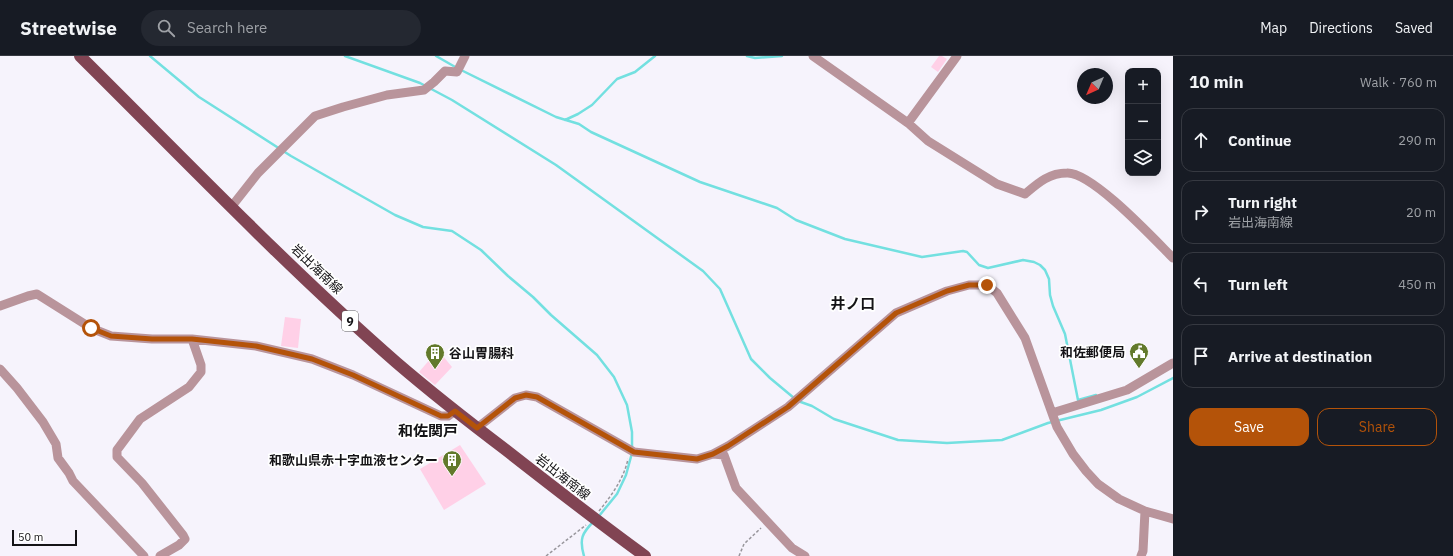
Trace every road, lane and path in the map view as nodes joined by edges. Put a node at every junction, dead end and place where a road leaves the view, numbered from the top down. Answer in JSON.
{"nodes":[{"id":1,"x":80,"y":56,"type":"edge"},
{"id":2,"x":465,"y":56,"type":"edge"},
{"id":3,"x":813,"y":56,"type":"edge"},
{"id":4,"x":957,"y":56,"type":"edge"},
{"id":5,"x":908,"y":123,"type":"junction"},
{"id":6,"x":232,"y":206,"type":"junction"},
{"id":7,"x":1173,"y":258,"type":"edge"},
{"id":8,"x":0,"y":306,"type":"edge"},
{"id":9,"x":192,"y":339,"type":"junction"},
{"id":10,"x":1173,"y":363,"type":"edge"},
{"id":11,"x":0,"y":369,"type":"edge"},
{"id":12,"x":455,"y":411,"type":"junction"},
{"id":13,"x":1052,"y":413,"type":"junction"},
{"id":14,"x":477,"y":428,"type":"junction"},
{"id":15,"x":630,"y":450,"type":"junction"},
{"id":16,"x":713,"y":454,"type":"junction"},
{"id":17,"x":1145,"y":511,"type":"junction"},
{"id":18,"x":593,"y":518,"type":"junction"},
{"id":19,"x":1173,"y":519,"type":"edge"},
{"id":20,"x":767,"y":522,"type":"junction"},
{"id":21,"x":144,"y":556,"type":"edge"},
{"id":22,"x":160,"y":556,"type":"edge"},
{"id":23,"x":546,"y":556,"type":"edge"},
{"id":24,"x":645,"y":556,"type":"edge"},
{"id":25,"x":739,"y":556,"type":"edge"},
{"id":26,"x":805,"y":556,"type":"edge"},
{"id":27,"x":1141,"y":556,"type":"edge"}],
"edges":[{"from":1,"to":6,"type":"main road","name":"岩出海南線","number":"9"},
{"from":2,"to":6,"type":"street"},
{"from":3,"to":5,"type":"street"},
{"from":4,"to":5,"type":"street"},
{"from":5,"to":7,"type":"street"},
{"from":6,"to":12,"type":"main road","name":"岩出海南線","number":"9"},
{"from":8,"to":9,"type":"street"},
{"from":9,"to":12,"type":"street"},
{"from":9,"to":22,"type":"street"},
{"from":10,"to":13,"type":"street"},
{"from":11,"to":21,"type":"street"},
{"from":12,"to":14,"type":"main road","name":"岩出海南線","number":"9"},
{"from":13,"to":16,"type":"street"},
{"from":13,"to":17,"type":"street"},
{"from":14,"to":15,"type":"street"},
{"from":14,"to":18,"type":"main road","name":"岩出海南線","number":"9"},
{"from":15,"to":16,"type":"street"},
{"from":15,"to":18,"type":"path"},
{"from":16,"to":20,"type":"street"},
{"from":17,"to":19,"type":"street"},
{"from":17,"to":27,"type":"street"},
{"from":18,"to":23,"type":"path"},
{"from":18,"to":24,"type":"main road","name":"岩出海南線","number":"9"},
{"from":20,"to":25,"type":"path"},
{"from":20,"to":26,"type":"street"}]}
